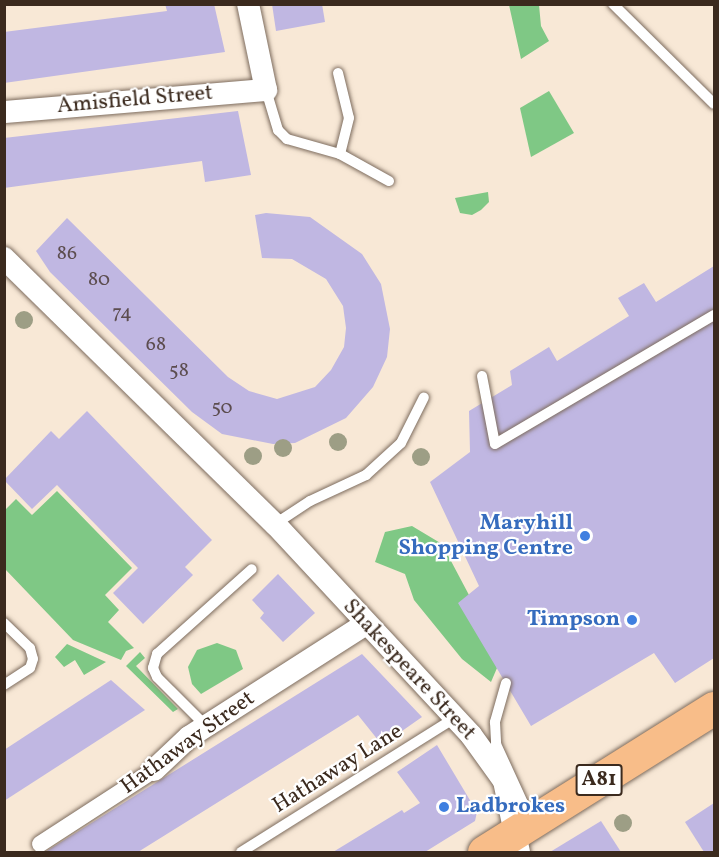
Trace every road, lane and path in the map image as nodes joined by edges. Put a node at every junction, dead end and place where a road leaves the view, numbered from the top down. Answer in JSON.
{"nodes":[{"id":1,"x":248,"y":4,"type":"edge"},
{"id":2,"x":613,"y":4,"type":"edge"},
{"id":3,"x":339,"y":73,"type":"dead end"},
{"id":4,"x":266,"y":90,"type":"junction"},
{"id":5,"x":714,"y":104,"type":"edge"},
{"id":6,"x":4,"y":112,"type":"edge"},
{"id":7,"x":340,"y":154,"type":"junction"},
{"id":8,"x":389,"y":181,"type":"dead end"},
{"id":9,"x":9,"y":271,"type":"edge"},
{"id":10,"x":714,"y":315,"type":"edge"},
{"id":11,"x":482,"y":376,"type":"dead end"},
{"id":12,"x":424,"y":397,"type":"dead end"},
{"id":13,"x":275,"y":524,"type":"junction"},
{"id":14,"x":252,"y":569,"type":"dead end"},
{"id":15,"x":4,"y":623,"type":"edge"},
{"id":16,"x":366,"y":624,"type":"junction"},
{"id":17,"x":506,"y":683,"type":"dead end"},
{"id":18,"x":4,"y":686,"type":"edge"},
{"id":19,"x":714,"y":708,"type":"edge"},
{"id":20,"x":455,"y":718,"type":"junction"},
{"id":21,"x":206,"y":726,"type":"junction"},
{"id":22,"x":154,"y":770,"type":"joint"},
{"id":23,"x":517,"y":842,"type":"edge"},
{"id":24,"x":40,"y":844,"type":"dead end"},
{"id":25,"x":241,"y":852,"type":"edge"},
{"id":26,"x":484,"y":852,"type":"edge"}],
"edges":[{"from":1,"to":4,"type":"street"},
{"from":2,"to":5,"type":"lane"},
{"from":3,"to":7,"type":"lane"},
{"from":4,"to":6,"type":"street","name":"Amisfield Street"},
{"from":4,"to":7,"type":"lane"},
{"from":7,"to":8,"type":"lane"},
{"from":9,"to":13,"type":"street","name":"Shakespeare Street"},
{"from":10,"to":11,"type":"lane"},
{"from":12,"to":13,"type":"lane"},
{"from":13,"to":16,"type":"street","name":"Shakespeare Street"},
{"from":14,"to":21,"type":"lane"},
{"from":15,"to":18,"type":"lane"},
{"from":16,"to":20,"type":"street","name":"Shakespeare Street"},
{"from":16,"to":21,"type":"street","name":"Hathaway Street"},
{"from":17,"to":23,"type":"lane"},
{"from":19,"to":23,"type":"main road","number":"A81"},
{"from":20,"to":23,"type":"street","name":"Shakespeare Street"},
{"from":20,"to":25,"type":"lane","name":"Hathaway Lane"},
{"from":21,"to":22,"type":"street","name":"Hathaway Street"},
{"from":22,"to":24,"type":"street","name":"Hathaway Street"},
{"from":23,"to":26,"type":"main road","number":"A81"}]}
